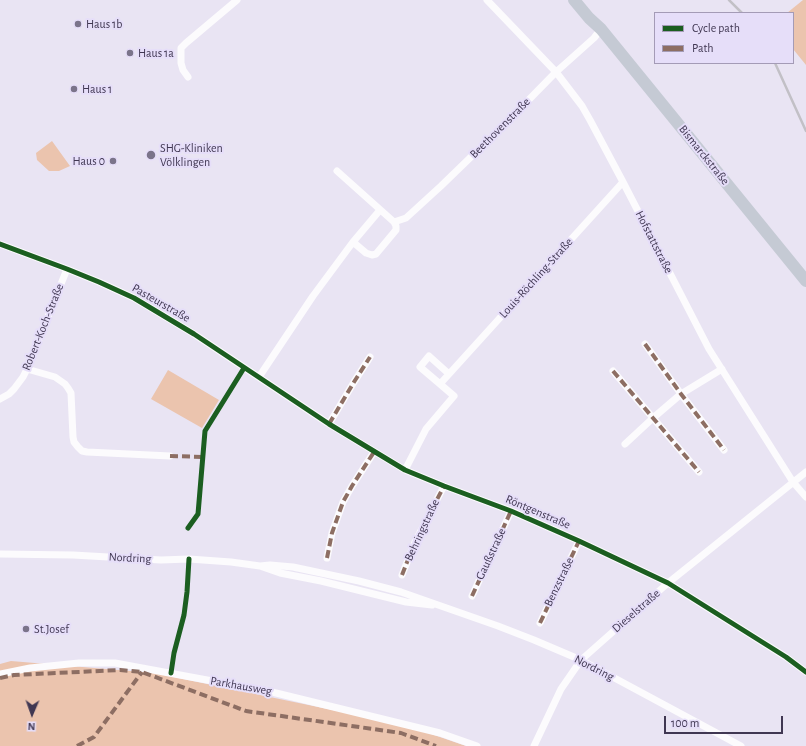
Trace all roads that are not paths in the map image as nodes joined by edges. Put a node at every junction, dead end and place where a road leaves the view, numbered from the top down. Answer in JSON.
{"nodes":[{"id":1,"x":237,"y":0,"type":"edge"},
{"id":2,"x":487,"y":0,"type":"edge"},
{"id":3,"x":574,"y":0,"type":"edge"},
{"id":4,"x":584,"y":0,"type":"edge"},
{"id":5,"x":601,"y":29,"type":"junction"},
{"id":6,"x":556,"y":72,"type":"junction"},
{"id":7,"x":188,"y":77,"type":"dead end"},
{"id":8,"x":337,"y":171,"type":"dead end"},
{"id":9,"x":623,"y":182,"type":"junction"},
{"id":10,"x":380,"y":210,"type":"junction"},
{"id":11,"x":394,"y":222,"type":"junction"},
{"id":12,"x":353,"y":242,"type":"junction"},
{"id":13,"x":0,"y":244,"type":"edge"},
{"id":14,"x":67,"y":269,"type":"junction"},
{"id":15,"x":806,"y":281,"type":"edge"},
{"id":16,"x":645,"y":344,"type":"dead end"},
{"id":17,"x":370,"y":357,"type":"dead end"},
{"id":18,"x":28,"y":369,"type":"junction"},
{"id":19,"x":722,"y":369,"type":"junction"},
{"id":20,"x":613,"y":371,"type":"dead end"},
{"id":21,"x":449,"y":374,"type":"junction"},
{"id":22,"x":259,"y":377,"type":"junction"},
{"id":23,"x":440,"y":384,"type":"junction"},
{"id":24,"x":681,"y":394,"type":"junction"},
{"id":25,"x":0,"y":399,"type":"edge"},
{"id":26,"x":653,"y":418,"type":"junction"},
{"id":27,"x":329,"y":424,"type":"junction"},
{"id":28,"x":625,"y":444,"type":"dead end"},
{"id":29,"x":724,"y":450,"type":"dead end"},
{"id":30,"x":374,"y":452,"type":"junction"},
{"id":31,"x":170,"y":456,"type":"dead end"},
{"id":32,"x":405,"y":470,"type":"junction"},
{"id":33,"x":699,"y":472,"type":"dead end"},
{"id":34,"x":806,"y":472,"type":"edge"},
{"id":35,"x":793,"y":482,"type":"junction"},
{"id":36,"x":444,"y":486,"type":"junction"},
{"id":37,"x":806,"y":497,"type":"edge"},
{"id":38,"x":511,"y":511,"type":"junction"},
{"id":39,"x":579,"y":541,"type":"junction"},
{"id":40,"x":0,"y":554,"type":"edge"},
{"id":41,"x":327,"y":558,"type":"dead end"},
{"id":42,"x":402,"y":575,"type":"dead end"},
{"id":43,"x":668,"y":583,"type":"junction"},
{"id":44,"x":472,"y":596,"type":"dead end"},
{"id":45,"x":540,"y":623,"type":"dead end"},
{"id":46,"x":580,"y":660,"type":"junction"},
{"id":47,"x":806,"y":672,"type":"edge"},
{"id":48,"x":0,"y":674,"type":"edge"},
{"id":49,"x":477,"y":746,"type":"edge"},
{"id":50,"x":534,"y":746,"type":"edge"},
{"id":51,"x":741,"y":746,"type":"edge"}],
"edges":[{"from":1,"to":7,"type":"street"},
{"from":2,"to":6,"type":"street","name":"Hofstattstraße"},
{"from":3,"to":5,"type":"main road","name":"Bismarckstraße"},
{"from":4,"to":5,"type":"main road","name":"Bismarckstraße"},
{"from":5,"to":6,"type":"street","name":"Beethovenstraße"},
{"from":5,"to":15,"type":"main road","name":"Bismarckstraße"},
{"from":6,"to":9,"type":"street","name":"Hofstattstraße"},
{"from":6,"to":11,"type":"street","name":"Beethovenstraße"},
{"from":8,"to":10,"type":"street"},
{"from":9,"to":19,"type":"street","name":"Hofstattstraße"},
{"from":9,"to":21,"type":"street","name":"Louis-Röchling-Straße"},
{"from":10,"to":11,"type":"street"},
{"from":10,"to":12,"type":"street"},
{"from":11,"to":12,"type":"street"},
{"from":12,"to":22,"type":"street"},
{"from":13,"to":14,"type":"street","name":"Pasteurstraße"},
{"from":14,"to":18,"type":"street","name":"Robert-Koch-Straße"},
{"from":14,"to":22,"type":"street","name":"Pasteurstraße"},
{"from":16,"to":24,"type":"street"},
{"from":17,"to":27,"type":"street"},
{"from":18,"to":25,"type":"street","name":"Robert-Koch-Straße"},
{"from":18,"to":31,"type":"street"},
{"from":19,"to":24,"type":"street"},
{"from":19,"to":35,"type":"street","name":"Hofstattstraße"},
{"from":20,"to":26,"type":"street"},
{"from":21,"to":23,"type":"street","name":"Louis-Röchling-Straße"},
{"from":21,"to":23,"type":"street"},
{"from":22,"to":27,"type":"street","name":"Röntgenstraße"},
{"from":23,"to":32,"type":"street"},
{"from":24,"to":26,"type":"street"},
{"from":24,"to":29,"type":"street"},
{"from":26,"to":28,"type":"street"},
{"from":26,"to":33,"type":"street"},
{"from":27,"to":30,"type":"street","name":"Röntgenstraße"},
{"from":30,"to":32,"type":"street","name":"Röntgenstraße"},
{"from":30,"to":41,"type":"street"},
{"from":32,"to":36,"type":"street","name":"Röntgenstraße"},
{"from":34,"to":35,"type":"street","name":"Dieselstraße"},
{"from":35,"to":37,"type":"street","name":"Hofstattstraße"},
{"from":35,"to":43,"type":"street","name":"Dieselstraße"},
{"from":36,"to":38,"type":"street","name":"Röntgenstraße"},
{"from":36,"to":42,"type":"street","name":"Behringstraße"},
{"from":38,"to":39,"type":"street","name":"Röntgenstraße"},
{"from":38,"to":44,"type":"street","name":"Gaußstraße"},
{"from":39,"to":43,"type":"street","name":"Röntgenstraße"},
{"from":39,"to":45,"type":"street","name":"Benzstraße"},
{"from":40,"to":46,"type":"street","name":"Nordring"},
{"from":43,"to":46,"type":"street","name":"Dieselstraße"},
{"from":43,"to":47,"type":"street","name":"Röntgenstraße"},
{"from":46,"to":50,"type":"street","name":"Dieselstraße"},
{"from":46,"to":51,"type":"street","name":"Nordring"},
{"from":48,"to":49,"type":"street","name":"Parkhausweg"}]}
